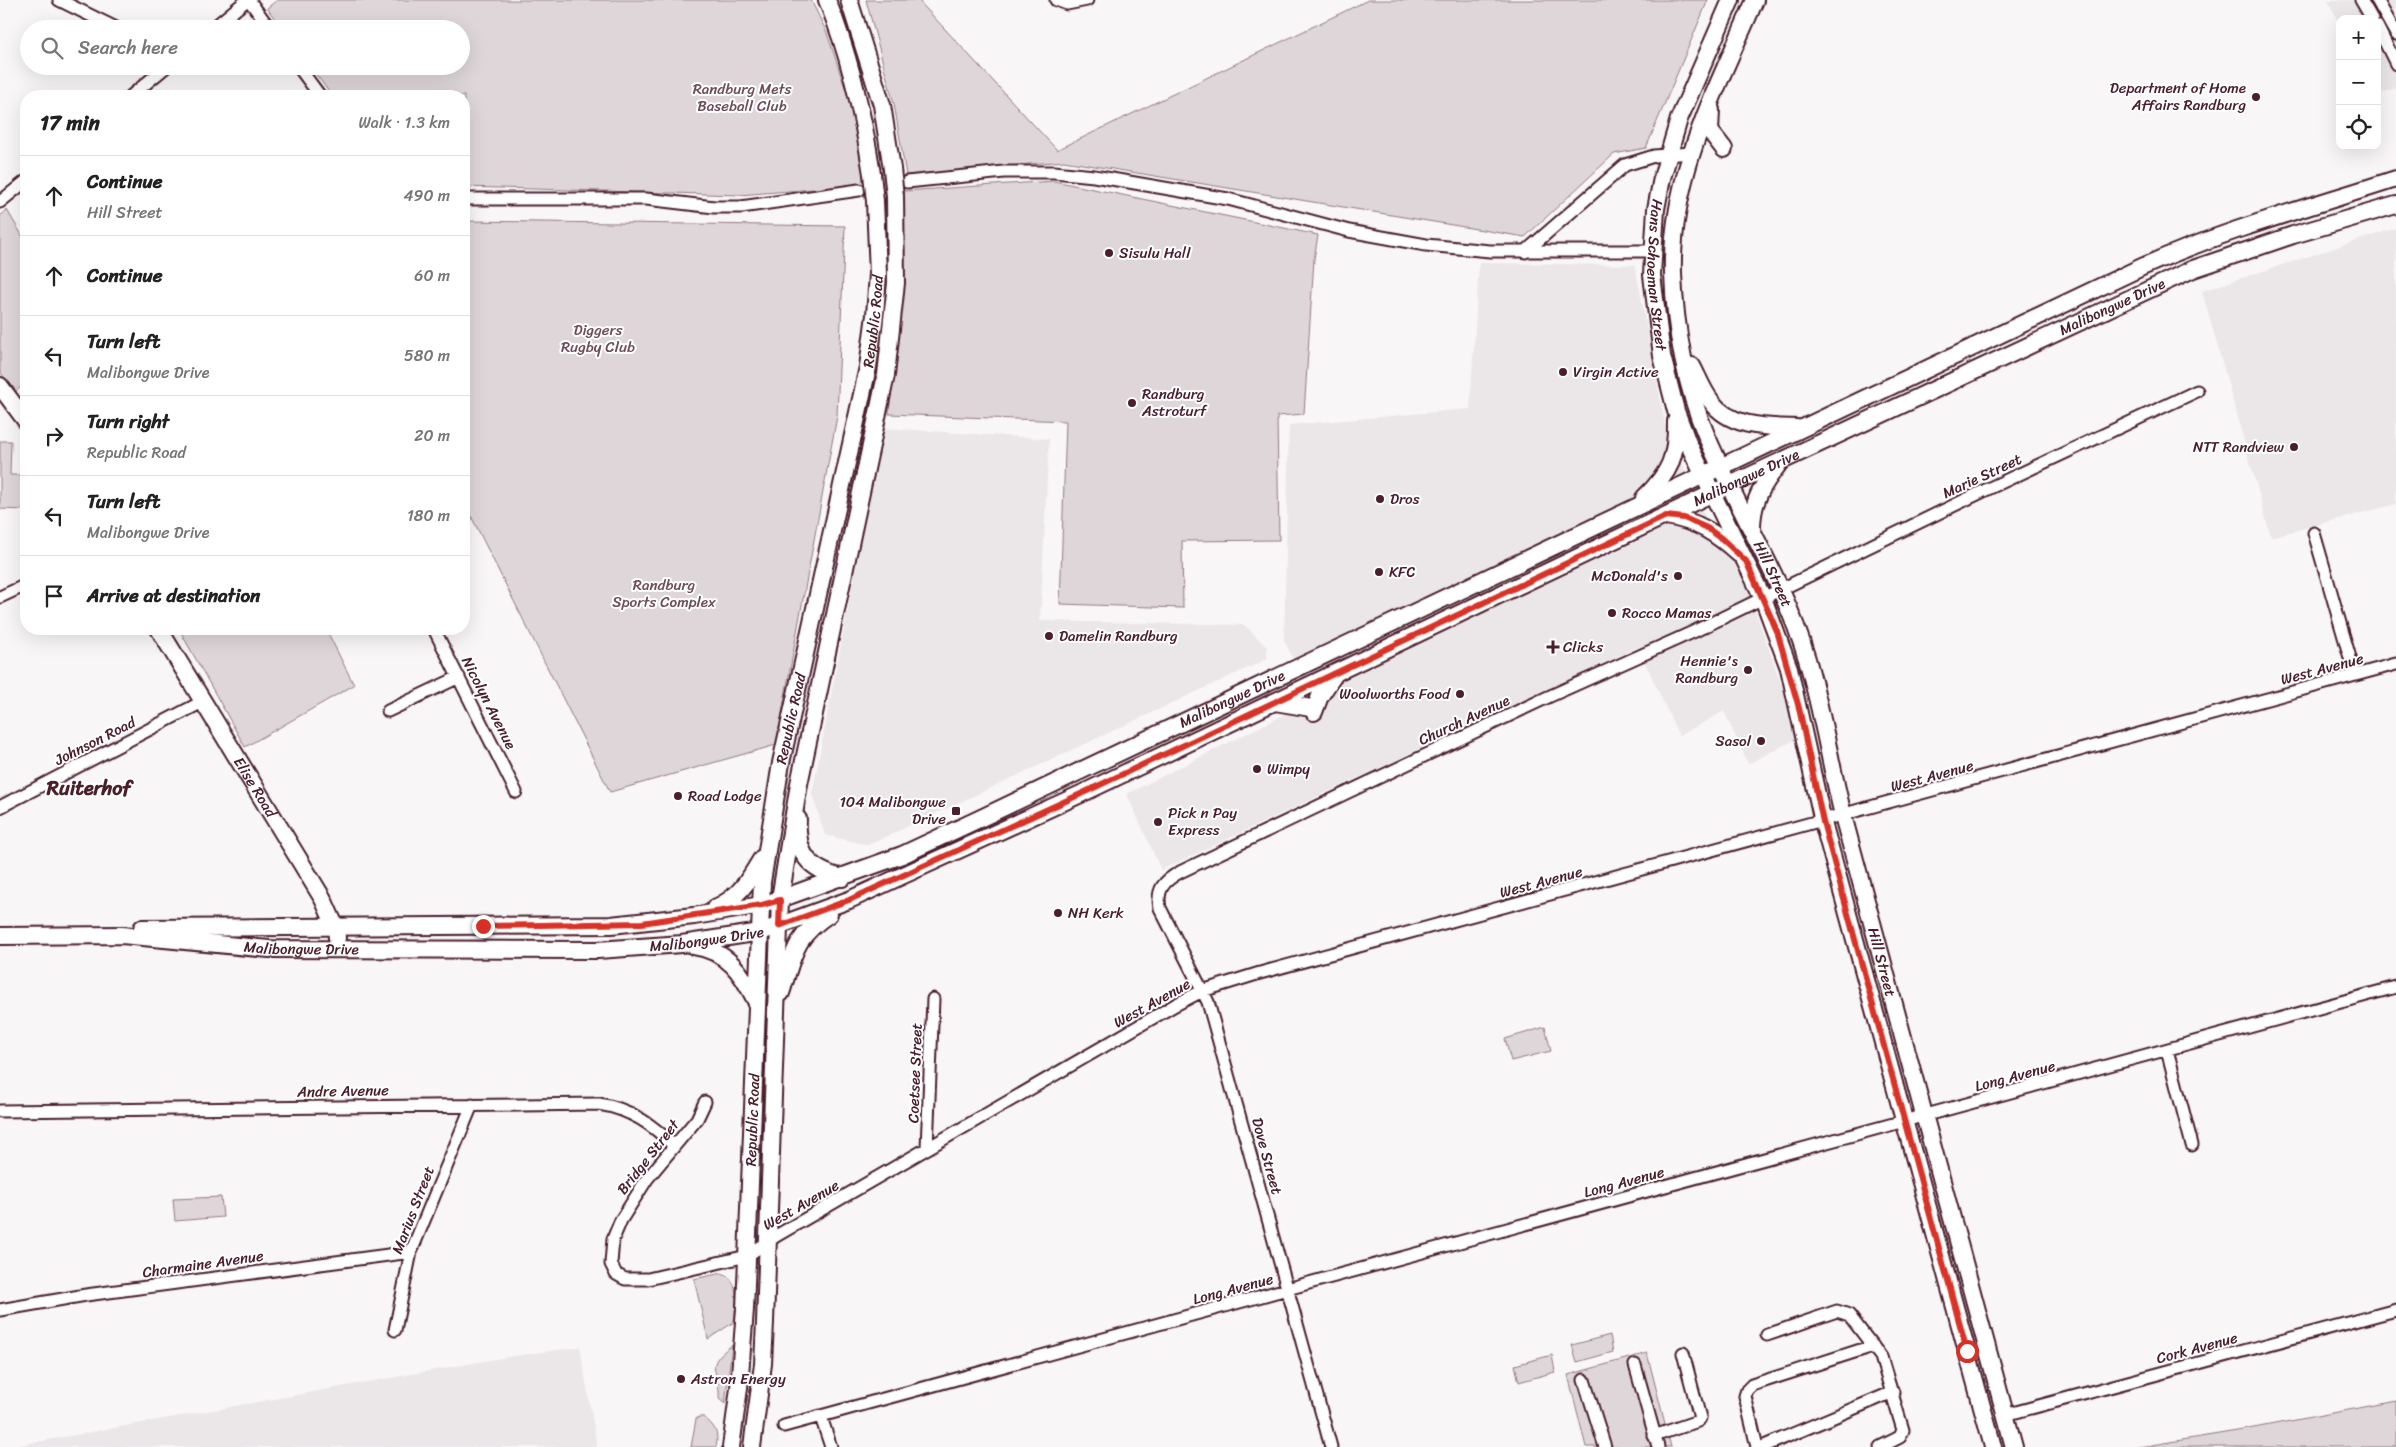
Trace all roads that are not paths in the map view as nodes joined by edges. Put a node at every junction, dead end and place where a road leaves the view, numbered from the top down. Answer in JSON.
{"nodes":[{"id":1,"x":59,"y":0,"type":"edge"},
{"id":2,"x":248,"y":0,"type":"edge"},
{"id":3,"x":827,"y":0,"type":"edge"},
{"id":4,"x":849,"y":0,"type":"edge"},
{"id":5,"x":1056,"y":0,"type":"edge"},
{"id":6,"x":1086,"y":0,"type":"edge"},
{"id":7,"x":1731,"y":0,"type":"edge"},
{"id":8,"x":1755,"y":0,"type":"edge"},
{"id":9,"x":2361,"y":0,"type":"edge"},
{"id":10,"x":2377,"y":0,"type":"edge"},
{"id":11,"x":2370,"y":15,"type":"edge"},
{"id":12,"x":100,"y":20,"type":"edge"},
{"id":13,"x":223,"y":20,"type":"edge"},
{"id":14,"x":263,"y":20,"type":"edge"},
{"id":15,"x":2381,"y":34,"type":"edge"},
{"id":16,"x":2396,"y":34,"type":"edge"},
{"id":17,"x":2396,"y":64,"type":"edge"},
{"id":18,"x":156,"y":75,"type":"edge"},
{"id":19,"x":305,"y":75,"type":"edge"},
{"id":20,"x":138,"y":90,"type":"edge"},
{"id":21,"x":316,"y":90,"type":"edge"},
{"id":22,"x":1711,"y":97,"type":"junction"},
{"id":23,"x":1724,"y":148,"type":"dead end"},
{"id":24,"x":1690,"y":153,"type":"junction"},
{"id":25,"x":1668,"y":155,"type":"junction"},
{"id":26,"x":2396,"y":179,"type":"edge"},
{"id":27,"x":907,"y":182,"type":"tunnel mouth"},
{"id":28,"x":20,"y":186,"type":"edge"},
{"id":29,"x":859,"y":190,"type":"tunnel mouth"},
{"id":30,"x":470,"y":199,"type":"edge"},
{"id":31,"x":0,"y":202,"type":"edge"},
{"id":32,"x":2396,"y":205,"type":"edge"},
{"id":33,"x":1653,"y":251,"type":"junction"},
{"id":34,"x":1525,"y":252,"type":"junction"},
{"id":35,"x":1682,"y":347,"type":"junction"},
{"id":36,"x":0,"y":386,"type":"edge"},
{"id":37,"x":2197,"y":391,"type":"dead end"},
{"id":38,"x":1676,"y":411,"type":"junction"},
{"id":39,"x":20,"y":413,"type":"edge"},
{"id":40,"x":1800,"y":428,"type":"junction"},
{"id":41,"x":1779,"y":463,"type":"junction"},
{"id":42,"x":1721,"y":466,"type":"junction"},
{"id":43,"x":1704,"y":474,"type":"junction"},
{"id":44,"x":1730,"y":485,"type":"junction"},
{"id":45,"x":1713,"y":493,"type":"junction"},
{"id":46,"x":1634,"y":508,"type":"junction"},
{"id":47,"x":1666,"y":516,"type":"junction"},
{"id":48,"x":1752,"y":531,"type":"junction"},
{"id":49,"x":2314,"y":533,"type":"dead end"},
{"id":50,"x":1746,"y":561,"type":"junction"},
{"id":51,"x":20,"y":588,"type":"edge"},
{"id":52,"x":1780,"y":590,"type":"junction"},
{"id":53,"x":0,"y":597,"type":"edge"},
{"id":54,"x":1763,"y":598,"type":"junction"},
{"id":55,"x":163,"y":635,"type":"edge"},
{"id":56,"x":437,"y":635,"type":"edge"},
{"id":57,"x":2396,"y":664,"type":"edge"},
{"id":58,"x":1337,"y":671,"type":"junction"},
{"id":59,"x":2355,"y":676,"type":"junction"},
{"id":60,"x":459,"y":678,"type":"junction"},
{"id":61,"x":204,"y":701,"type":"junction"},
{"id":62,"x":1275,"y":702,"type":"junction"},
{"id":63,"x":388,"y":711,"type":"dead end"},
{"id":64,"x":799,"y":784,"type":"junction"},
{"id":65,"x":516,"y":792,"type":"dead end"},
{"id":66,"x":0,"y":807,"type":"edge"},
{"id":67,"x":1843,"y":816,"type":"junction"},
{"id":68,"x":1823,"y":822,"type":"junction"},
{"id":69,"x":766,"y":852,"type":"junction"},
{"id":70,"x":842,"y":878,"type":"junction"},
{"id":71,"x":1164,"y":882,"type":"joint"},
{"id":72,"x":780,"y":900,"type":"junction"},
{"id":73,"x":849,"y":900,"type":"junction"},
{"id":74,"x":762,"y":905,"type":"junction"},
{"id":75,"x":694,"y":916,"type":"junction"},
{"id":76,"x":779,"y":926,"type":"junction"},
{"id":77,"x":336,"y":928,"type":"junction"},
{"id":78,"x":0,"y":930,"type":"edge"},
{"id":79,"x":761,"y":932,"type":"junction"},
{"id":80,"x":0,"y":936,"type":"edge"},
{"id":81,"x":682,"y":944,"type":"junction"},
{"id":82,"x":338,"y":951,"type":"junction"},
{"id":83,"x":2396,"y":987,"type":"edge"},
{"id":84,"x":1202,"y":991,"type":"junction"},
{"id":85,"x":933,"y":999,"type":"dead end"},
{"id":86,"x":757,"y":1005,"type":"junction"},
{"id":87,"x":776,"y":1005,"type":"junction"},
{"id":88,"x":2167,"y":1050,"type":"junction"},
{"id":89,"x":705,"y":1102,"type":"dead end"},
{"id":90,"x":472,"y":1104,"type":"junction"},
{"id":91,"x":0,"y":1111,"type":"edge"},
{"id":92,"x":1924,"y":1116,"type":"junction"},
{"id":93,"x":1904,"y":1120,"type":"junction"},
{"id":94,"x":2192,"y":1145,"type":"dead end"},
{"id":95,"x":674,"y":1146,"type":"junction"},
{"id":96,"x":928,"y":1148,"type":"junction"},
{"id":97,"x":767,"y":1242,"type":"junction"},
{"id":98,"x":411,"y":1252,"type":"junction"},
{"id":99,"x":747,"y":1256,"type":"junction"},
{"id":100,"x":1288,"y":1290,"type":"junction"},
{"id":101,"x":0,"y":1310,"type":"edge"},
{"id":102,"x":2395,"y":1313,"type":"edge"},
{"id":103,"x":395,"y":1330,"type":"dead end"},
{"id":104,"x":1767,"y":1335,"type":"dead end"},
{"id":105,"x":1873,"y":1346,"type":"junction"},
{"id":106,"x":1683,"y":1353,"type":"dead end"},
{"id":107,"x":1635,"y":1366,"type":"dead end"},
{"id":108,"x":1584,"y":1380,"type":"dead end"},
{"id":109,"x":1893,"y":1392,"type":"junction"},
{"id":110,"x":821,"y":1416,"type":"junction"},
{"id":111,"x":2005,"y":1416,"type":"junction"},
{"id":112,"x":784,"y":1426,"type":"dead end"},
{"id":113,"x":1656,"y":1441,"type":"edge"},
{"id":114,"x":730,"y":1447,"type":"edge"},
{"id":115,"x":752,"y":1447,"type":"edge"},
{"id":116,"x":831,"y":1447,"type":"edge"},
{"id":117,"x":1331,"y":1447,"type":"edge"},
{"id":118,"x":1605,"y":1447,"type":"edge"},
{"id":119,"x":1757,"y":1447,"type":"edge"},
{"id":120,"x":1762,"y":1447,"type":"edge"},
{"id":121,"x":1880,"y":1447,"type":"edge"},
{"id":122,"x":1993,"y":1447,"type":"edge"},
{"id":123,"x":2014,"y":1447,"type":"edge"}],
"edges":[{"from":1,"to":12,"type":"street"},
{"from":2,"to":13,"type":"street"},
{"from":2,"to":14,"type":"street"},
{"from":3,"to":69,"type":"main road","name":"Republic Road","bridge":true},
{"from":4,"to":64,"type":"main road","name":"Republic Road","bridge":true},
{"from":5,"to":6,"type":"street"},
{"from":7,"to":25,"type":"main road","name":"Hans Schoeman Street"},
{"from":8,"to":22,"type":"main road","name":"Hans Schoeman Street"},
{"from":9,"to":11,"type":"street"},
{"from":10,"to":16,"type":"street"},
{"from":15,"to":17,"type":"street"},
{"from":18,"to":20,"type":"street"},
{"from":19,"to":21,"type":"street"},
{"from":22,"to":23,"type":"main road"},
{"from":22,"to":24,"type":"main road","name":"Hans Schoeman Street"},
{"from":24,"to":25,"type":"street"},
{"from":24,"to":35,"type":"main road","name":"Hans Schoeman Street"},
{"from":25,"to":33,"type":"main road","name":"Hans Schoeman Street"},
{"from":25,"to":34,"type":"street"},
{"from":26,"to":40,"type":"main road","name":"Malibongwe Drive"},
{"from":27,"to":34,"type":"street"},
{"from":28,"to":31,"type":"street"},
{"from":29,"to":30,"type":"street"},
{"from":32,"to":41,"type":"main road","name":"Malibongwe Drive"},
{"from":33,"to":34,"type":"street"},
{"from":33,"to":38,"type":"main road","name":"Hans Schoeman Street"},
{"from":35,"to":40,"type":"main road"},
{"from":35,"to":42,"type":"main road","name":"Hans Schoeman Street"},
{"from":36,"to":39,"type":"main road"},
{"from":37,"to":52,"type":"street","name":"Marie Street"},
{"from":38,"to":43,"type":"main road","name":"Hans Schoeman Street"},
{"from":38,"to":46,"type":"main road"},
{"from":40,"to":42,"type":"main road","name":"Malibongwe Drive"},
{"from":41,"to":44,"type":"main road","name":"Malibongwe Drive"},
{"from":41,"to":48,"type":"main road"},
{"from":42,"to":43,"type":"main road","name":"Malibongwe Drive"},
{"from":42,"to":44,"type":"main road","name":"Hans Schoeman Street"},
{"from":43,"to":45,"type":"main road","name":"Hans Schoeman Street"},
{"from":43,"to":46,"type":"main road","name":"Malibongwe Drive"},
{"from":44,"to":45,"type":"main road","name":"Malibongwe Drive"},
{"from":44,"to":48,"type":"main road","name":"Hill Street"},
{"from":45,"to":47,"type":"main road","name":"Malibongwe Drive"},
{"from":45,"to":50,"type":"main road","name":"Hill Street"},
{"from":46,"to":70,"type":"main road","name":"Malibongwe Drive"},
{"from":47,"to":50,"type":"main road"},
{"from":47,"to":58,"type":"main road","name":"Malibongwe Drive"},
{"from":48,"to":52,"type":"main road","name":"Hill Street"},
{"from":49,"to":59,"type":"street"},
{"from":50,"to":54,"type":"main road","name":"Hill Street"},
{"from":51,"to":53,"type":"street"},
{"from":52,"to":54,"type":"street","name":"Church Avenue"},
{"from":52,"to":67,"type":"main road","name":"Hill Street"},
{"from":54,"to":68,"type":"main road","name":"Hill Street"},
{"from":54,"to":71,"type":"street","name":"Church Avenue"},
{"from":55,"to":61,"type":"main road","name":"Elise Road"},
{"from":56,"to":60,"type":"street","name":"Nicolyn Avenue"},
{"from":57,"to":59,"type":"street","name":"West Avenue"},
{"from":58,"to":62,"type":"main road","name":"Malibongwe Drive"},
{"from":58,"to":62,"type":"main road"},
{"from":59,"to":67,"type":"street","name":"West Avenue"},
{"from":60,"to":63,"type":"street"},
{"from":60,"to":65,"type":"street","name":"Nicolyn Avenue"},
{"from":61,"to":66,"type":"street","name":"Johnson Road"},
{"from":61,"to":77,"type":"main road","name":"Elise Road"},
{"from":62,"to":73,"type":"main road","name":"Malibongwe Drive"},
{"from":64,"to":70,"type":"main road"},
{"from":64,"to":72,"type":"main road","name":"Republic Road"},
{"from":67,"to":68,"type":"street","name":"West Avenue"},
{"from":67,"to":92,"type":"main road","name":"Hill Street"},
{"from":68,"to":84,"type":"street","name":"West Avenue"},
{"from":68,"to":93,"type":"main road","name":"Hill Street"},
{"from":69,"to":74,"type":"main road","name":"Republic Road"},
{"from":69,"to":75,"type":"main road"},
{"from":70,"to":72,"type":"main road","name":"Malibongwe Drive"},
{"from":71,"to":84,"type":"street","name":"Dove Street"},
{"from":72,"to":74,"type":"main road","name":"Malibongwe Drive"},
{"from":72,"to":76,"type":"main road","name":"Republic Road"},
{"from":73,"to":76,"type":"main road","name":"Malibongwe Drive"},
{"from":73,"to":87,"type":"main road"},
{"from":74,"to":75,"type":"main road","name":"Malibongwe Drive"},
{"from":74,"to":79,"type":"main road","name":"Republic Road"},
{"from":75,"to":77,"type":"main road","name":"Malibongwe Drive"},
{"from":76,"to":79,"type":"main road","name":"Malibongwe Drive"},
{"from":76,"to":87,"type":"main road","name":"Republic Road"},
{"from":77,"to":78,"type":"main road","name":"Malibongwe Drive"},
{"from":77,"to":82,"type":"main road","name":"Elise Road"},
{"from":79,"to":81,"type":"main road","name":"Malibongwe Drive"},
{"from":79,"to":86,"type":"main road","name":"Republic Road"},
{"from":80,"to":82,"type":"main road","name":"Malibongwe Drive"},
{"from":81,"to":82,"type":"main road","name":"Malibongwe Drive"},
{"from":81,"to":86,"type":"main road"},
{"from":83,"to":88,"type":"street","name":"Long Avenue"},
{"from":84,"to":96,"type":"street","name":"West Avenue"},
{"from":84,"to":100,"type":"street","name":"Dove Street"},
{"from":85,"to":96,"type":"street","name":"Coetsee Street"},
{"from":86,"to":99,"type":"main road","name":"Republic Road"},
{"from":87,"to":97,"type":"main road","name":"Republic Road"},
{"from":88,"to":92,"type":"street","name":"Long Avenue"},
{"from":88,"to":94,"type":"street"},
{"from":89,"to":95,"type":"street","name":"Bridge Street"},
{"from":90,"to":91,"type":"street","name":"Andre Avenue"},
{"from":90,"to":95,"type":"street","name":"Andre Avenue"},
{"from":90,"to":98,"type":"street","name":"Marius Street"},
{"from":92,"to":93,"type":"street","name":"Long Avenue"},
{"from":92,"to":111,"type":"main road","name":"Hill Street"},
{"from":93,"to":100,"type":"street","name":"Long Avenue"},
{"from":93,"to":122,"type":"main road","name":"Hill Street"},
{"from":95,"to":99,"type":"street","name":"Bridge Street"},
{"from":96,"to":97,"type":"street","name":"West Avenue"},
{"from":97,"to":99,"type":"street","name":"West Avenue"},
{"from":97,"to":115,"type":"main road","name":"Republic Road"},
{"from":98,"to":101,"type":"street","name":"Charmaine Avenue"},
{"from":98,"to":103,"type":"street","name":"Marius Street"},
{"from":99,"to":114,"type":"main road","name":"Republic Road"},
{"from":100,"to":110,"type":"street","name":"Long Avenue"},
{"from":100,"to":117,"type":"street","name":"Dove Street"},
{"from":102,"to":111,"type":"street","name":"Cork Avenue"},
{"from":104,"to":105,"type":"street"},
{"from":105,"to":109,"type":"street"},
{"from":105,"to":119,"type":"street"},
{"from":106,"to":113,"type":"street"},
{"from":107,"to":113,"type":"street"},
{"from":108,"to":118,"type":"street"},
{"from":109,"to":120,"type":"street"},
{"from":109,"to":121,"type":"street"},
{"from":110,"to":112,"type":"street","name":"Long Avenue"},
{"from":110,"to":116,"type":"street"},
{"from":111,"to":123,"type":"main road","name":"Hill Street"}]}
